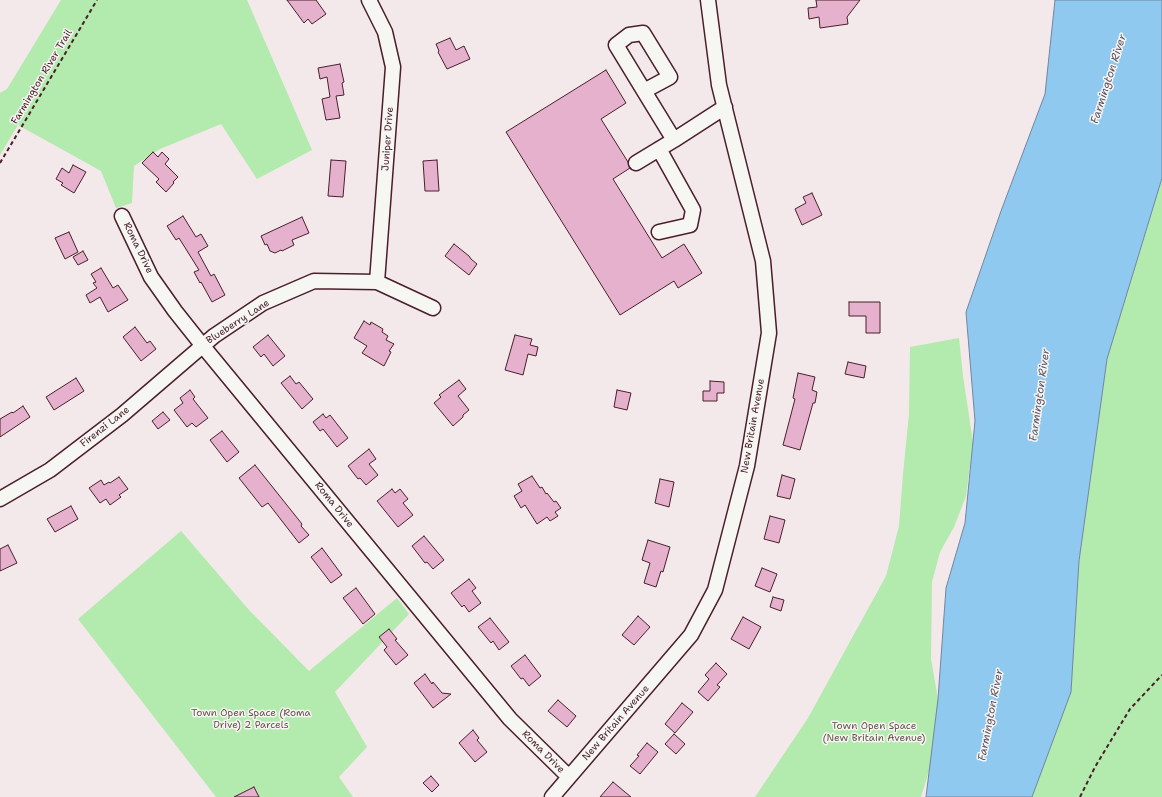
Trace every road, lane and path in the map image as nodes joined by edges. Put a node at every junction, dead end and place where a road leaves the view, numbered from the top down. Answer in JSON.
{"nodes":[{"id":1,"x":97,"y":0,"type":"edge"},
{"id":2,"x":369,"y":0,"type":"edge"},
{"id":3,"x":708,"y":0,"type":"edge"},
{"id":4,"x":644,"y":91,"type":"dead end"},
{"id":5,"x":725,"y":107,"type":"junction"},
{"id":6,"x":674,"y":140,"type":"junction"},
{"id":7,"x":659,"y":149,"type":"junction"},
{"id":8,"x":0,"y":163,"type":"edge"},
{"id":9,"x":636,"y":163,"type":"dead end"},
{"id":10,"x":122,"y":216,"type":"dead end"},
{"id":11,"x":659,"y":232,"type":"dead end"},
{"id":12,"x":377,"y":282,"type":"junction"},
{"id":13,"x":434,"y":308,"type":"dead end"},
{"id":14,"x":202,"y":346,"type":"junction"},
{"id":15,"x":0,"y":499,"type":"edge"},
{"id":16,"x":1162,"y":675,"type":"edge"},
{"id":17,"x":569,"y":777,"type":"junction"},
{"id":18,"x":552,"y":797,"type":"edge"},
{"id":19,"x":1080,"y":797,"type":"edge"}],
"edges":[{"from":1,"to":8,"type":"path","name":"Farmington River Trail"},
{"from":2,"to":12,"type":"street","name":"Juniper Drive"},
{"from":3,"to":5,"type":"street","name":"New Britain Avenue"},
{"from":4,"to":6,"type":"street"},
{"from":5,"to":6,"type":"street"},
{"from":5,"to":17,"type":"street","name":"New Britain Avenue"},
{"from":6,"to":7,"type":"street"},
{"from":7,"to":9,"type":"street"},
{"from":7,"to":11,"type":"street"},
{"from":10,"to":14,"type":"street","name":"Roma Drive"},
{"from":12,"to":13,"type":"street","name":"Blueberry Lane"},
{"from":12,"to":14,"type":"street","name":"Blueberry Lane"},
{"from":14,"to":15,"type":"street","name":"Firenzi Lane"},
{"from":14,"to":17,"type":"street","name":"Roma Drive"},
{"from":16,"to":19,"type":"path"},
{"from":17,"to":18,"type":"street","name":"New Britain Avenue"}]}
